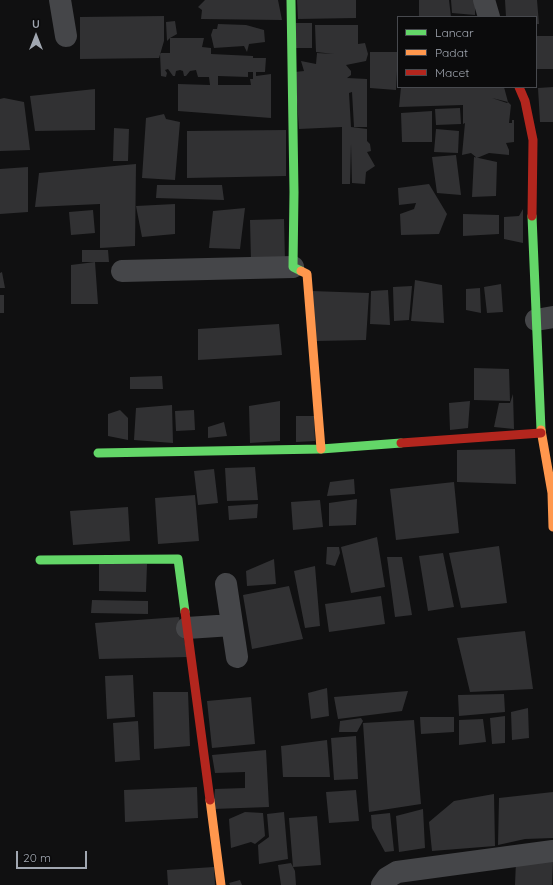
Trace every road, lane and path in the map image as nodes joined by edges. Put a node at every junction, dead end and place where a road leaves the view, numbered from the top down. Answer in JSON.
{"nodes":[{"id":1,"x":60,"y":0,"type":"edge"},
{"id":2,"x":291,"y":0,"type":"edge"},
{"id":3,"x":484,"y":0,"type":"edge"},
{"id":4,"x":489,"y":16,"type":"edge"},
{"id":5,"x":66,"y":36,"type":"dead end"},
{"id":6,"x":518,"y":88,"type":"edge"},
{"id":7,"x":292,"y":267,"type":"junction"},
{"id":8,"x":122,"y":271,"type":"dead end"},
{"id":9,"x":544,"y":318,"type":"edge"},
{"id":10,"x":541,"y":433,"type":"junction"},
{"id":11,"x":321,"y":449,"type":"junction"},
{"id":12,"x":98,"y":453,"type":"dead end"},
{"id":13,"x":553,"y":527,"type":"edge"},
{"id":14,"x":40,"y":560,"type":"dead end"},
{"id":15,"x":226,"y":584,"type":"dead end"},
{"id":16,"x":232,"y":625,"type":"junction"},
{"id":17,"x":187,"y":628,"type":"junction"},
{"id":18,"x":237,"y":657,"type":"dead end"},
{"id":19,"x":553,"y":851,"type":"edge"},
{"id":20,"x":221,"y":885,"type":"edge"},
{"id":21,"x":382,"y":885,"type":"edge"}],
"edges":[{"from":1,"to":5,"type":"street"},
{"from":2,"to":7,"type":"street"},
{"from":3,"to":4,"type":"street"},
{"from":6,"to":9,"type":"street"},
{"from":7,"to":8,"type":"street"},
{"from":7,"to":11,"type":"street"},
{"from":9,"to":10,"type":"street"},
{"from":10,"to":11,"type":"street"},
{"from":10,"to":13,"type":"street"},
{"from":11,"to":12,"type":"street"},
{"from":14,"to":17,"type":"street"},
{"from":15,"to":16,"type":"street"},
{"from":16,"to":17,"type":"street"},
{"from":16,"to":18,"type":"street"},
{"from":17,"to":20,"type":"street"},
{"from":19,"to":21,"type":"street"}]}
